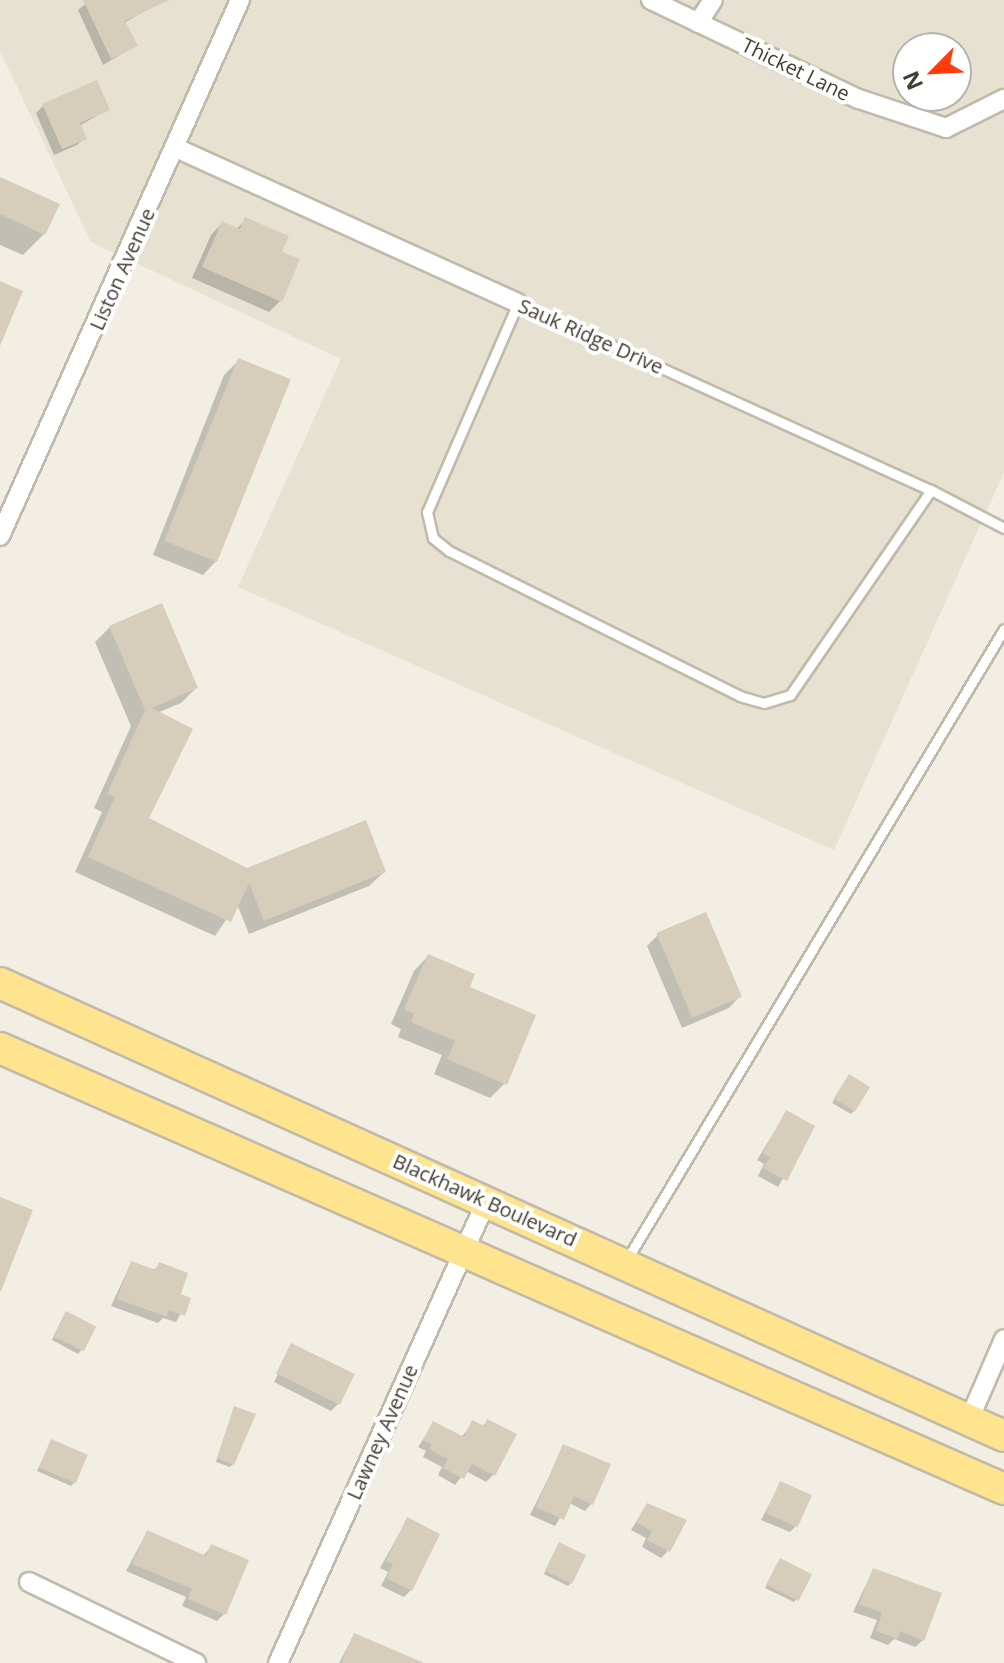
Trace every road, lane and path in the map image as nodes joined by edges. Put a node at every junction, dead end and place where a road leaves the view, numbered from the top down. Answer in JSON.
{"nodes":[{"id":1,"x":240,"y":0,"type":"edge"},
{"id":2,"x":651,"y":0,"type":"edge"},
{"id":3,"x":713,"y":0,"type":"edge"},
{"id":4,"x":698,"y":23,"type":"junction"},
{"id":5,"x":1004,"y":99,"type":"edge"},
{"id":6,"x":176,"y":148,"type":"junction"},
{"id":7,"x":518,"y":303,"type":"junction"},
{"id":8,"x":931,"y":490,"type":"junction"},
{"id":9,"x":1004,"y":528,"type":"edge"},
{"id":10,"x":0,"y":536,"type":"edge"},
{"id":11,"x":1004,"y":629,"type":"edge"},
{"id":12,"x":0,"y":983,"type":"edge"},
{"id":13,"x":0,"y":1048,"type":"edge"},
{"id":14,"x":487,"y":1200,"type":"junction"},
{"id":15,"x":462,"y":1255,"type":"junction"},
{"id":16,"x":624,"y":1263,"type":"junction"},
{"id":17,"x":1004,"y":1339,"type":"edge"},
{"id":18,"x":969,"y":1420,"type":"junction"},
{"id":19,"x":1004,"y":1436,"type":"edge"},
{"id":20,"x":1004,"y":1489,"type":"edge"},
{"id":21,"x":29,"y":1582,"type":"dead end"},
{"id":22,"x":196,"y":1663,"type":"edge"},
{"id":23,"x":278,"y":1663,"type":"edge"}],
"edges":[{"from":1,"to":6,"type":"street","name":"Liston Avenue"},
{"from":2,"to":4,"type":"street","name":"Thicket Lane"},
{"from":3,"to":4,"type":"street"},
{"from":4,"to":5,"type":"street","name":"Thicket Lane"},
{"from":6,"to":7,"type":"street","name":"Sauk Ridge Drive"},
{"from":6,"to":10,"type":"street","name":"Liston Avenue"},
{"from":7,"to":8,"type":"lane","name":"Sauk Ridge Drive"},
{"from":7,"to":8,"type":"lane"},
{"from":8,"to":9,"type":"lane","name":"Sauk Ridge Drive"},
{"from":11,"to":16,"type":"lane"},
{"from":12,"to":14,"type":"main road","name":"Blackhawk Boulevard"},
{"from":13,"to":15,"type":"main road"},
{"from":14,"to":15,"type":"street","name":"Lawney Avenue"},
{"from":14,"to":16,"type":"main road","name":"Blackhawk Boulevard"},
{"from":15,"to":20,"type":"main road"},
{"from":15,"to":23,"type":"street","name":"Lawney Avenue"},
{"from":16,"to":18,"type":"main road","name":"Blackhawk Boulevard"},
{"from":17,"to":18,"type":"street"},
{"from":18,"to":19,"type":"main road","name":"Blackhawk Boulevard"},
{"from":21,"to":22,"type":"street"}]}
